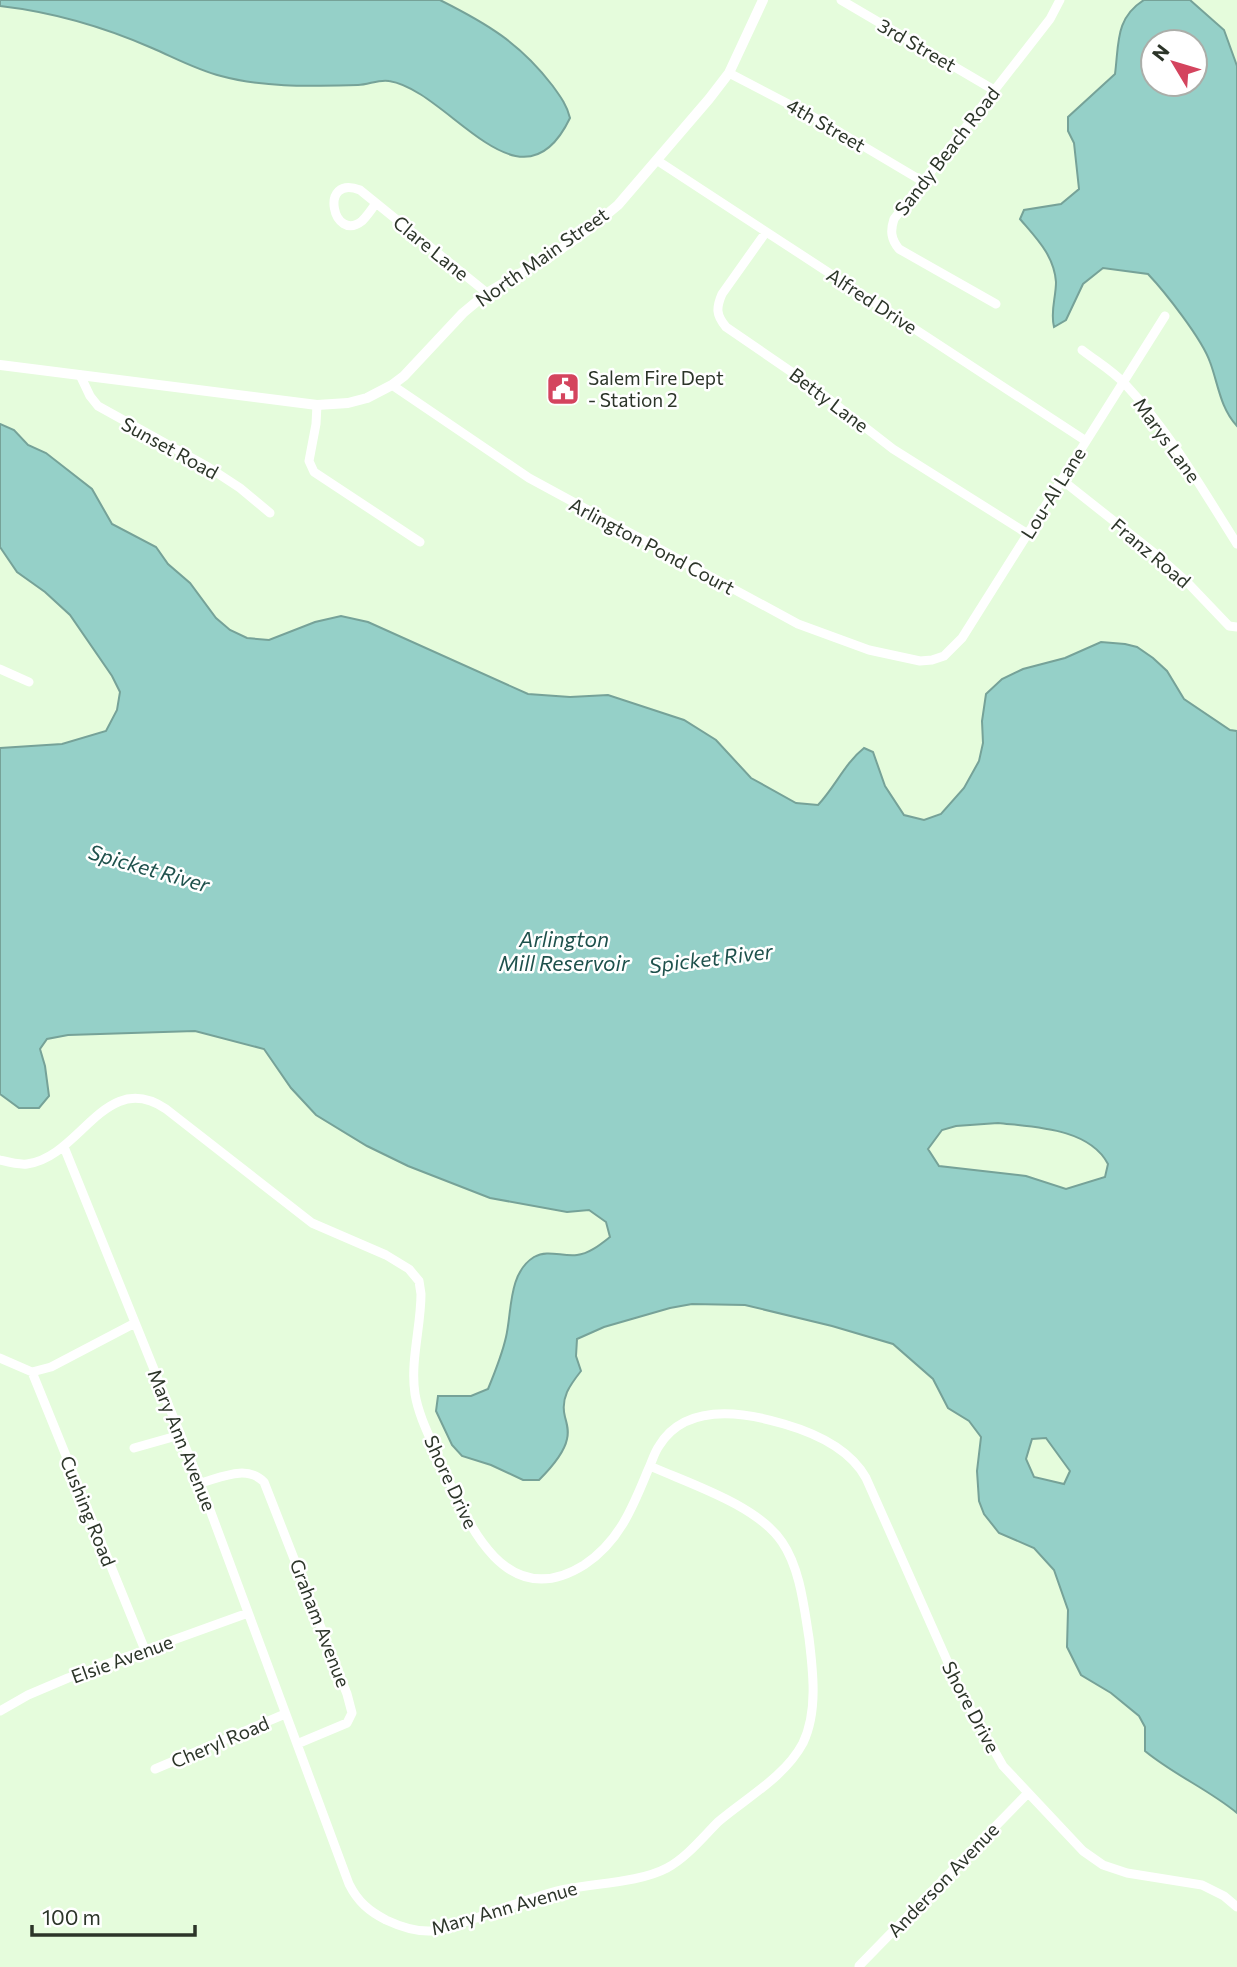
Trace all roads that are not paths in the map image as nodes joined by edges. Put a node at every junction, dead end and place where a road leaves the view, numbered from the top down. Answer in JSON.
{"nodes":[{"id":1,"x":763,"y":0,"type":"edge"},
{"id":2,"x":841,"y":0,"type":"edge"},
{"id":3,"x":1060,"y":0,"type":"edge"},
{"id":4,"x":729,"y":73,"type":"junction"},
{"id":5,"x":994,"y":90,"type":"junction"},
{"id":6,"x":658,"y":161,"type":"junction"},
{"id":7,"x":922,"y":181,"type":"junction"},
{"id":8,"x":376,"y":204,"type":"junction"},
{"id":9,"x":766,"y":232,"type":"junction"},
{"id":10,"x":487,"y":293,"type":"junction"},
{"id":11,"x":996,"y":304,"type":"dead end"},
{"id":12,"x":1165,"y":316,"type":"dead end"},
{"id":13,"x":1082,"y":350,"type":"dead end"},
{"id":14,"x":0,"y":365,"type":"edge"},
{"id":15,"x":80,"y":375,"type":"junction"},
{"id":16,"x":1124,"y":382,"type":"junction"},
{"id":17,"x":392,"y":385,"type":"junction"},
{"id":18,"x":317,"y":405,"type":"junction"},
{"id":19,"x":1086,"y":441,"type":"junction"},
{"id":20,"x":1062,"y":480,"type":"junction"},
{"id":21,"x":270,"y":513,"type":"dead end"},
{"id":22,"x":1028,"y":534,"type":"junction"},
{"id":23,"x":420,"y":542,"type":"dead end"},
{"id":24,"x":1237,"y":544,"type":"edge"},
{"id":25,"x":1237,"y":627,"type":"edge"},
{"id":26,"x":932,"y":660,"type":"joint"},
{"id":27,"x":0,"y":669,"type":"edge"},
{"id":28,"x":29,"y":682,"type":"dead end"},
{"id":29,"x":64,"y":1147,"type":"junction"},
{"id":30,"x":0,"y":1160,"type":"edge"},
{"id":31,"x":135,"y":1324,"type":"junction"},
{"id":32,"x":0,"y":1358,"type":"edge"},
{"id":33,"x":32,"y":1372,"type":"junction"},
{"id":34,"x":180,"y":1435,"type":"junction"},
{"id":35,"x":134,"y":1448,"type":"dead end"},
{"id":36,"x":650,"y":1466,"type":"junction"},
{"id":37,"x":200,"y":1483,"type":"junction"},
{"id":38,"x":248,"y":1613,"type":"junction"},
{"id":39,"x":145,"y":1650,"type":"junction"},
{"id":40,"x":0,"y":1711,"type":"edge"},
{"id":41,"x":285,"y":1714,"type":"junction"},
{"id":42,"x":297,"y":1744,"type":"junction"},
{"id":43,"x":155,"y":1769,"type":"dead end"},
{"id":44,"x":1028,"y":1793,"type":"junction"},
{"id":45,"x":1237,"y":1907,"type":"edge"},
{"id":46,"x":859,"y":1966,"type":"edge"}],
"edges":[{"from":1,"to":4,"type":"street","name":"North Main Street"},
{"from":2,"to":5,"type":"street","name":"3rd Street"},
{"from":3,"to":5,"type":"street","name":"Sandy Beach Road"},
{"from":4,"to":6,"type":"street","name":"North Main Street"},
{"from":4,"to":7,"type":"street","name":"4th Street"},
{"from":5,"to":7,"type":"street","name":"Sandy Beach Road"},
{"from":6,"to":9,"type":"street","name":"Alfred Drive"},
{"from":6,"to":10,"type":"street","name":"North Main Street"},
{"from":7,"to":11,"type":"street","name":"Sandy Beach Road"},
{"from":8,"to":8,"type":"street","name":"Clare Lane"},
{"from":8,"to":10,"type":"street","name":"Clare Lane"},
{"from":9,"to":19,"type":"street","name":"Alfred Drive"},
{"from":9,"to":22,"type":"street","name":"Betty Lane"},
{"from":10,"to":17,"type":"street","name":"North Main Street"},
{"from":12,"to":16,"type":"street","name":"Lou-Al Lane"},
{"from":13,"to":16,"type":"street","name":"Marys Lane"},
{"from":14,"to":15,"type":"street","name":"North Main Street"},
{"from":15,"to":18,"type":"street","name":"North Main Street"},
{"from":15,"to":21,"type":"street","name":"Sunset Road"},
{"from":16,"to":19,"type":"street","name":"Lou-Al Lane"},
{"from":16,"to":24,"type":"street","name":"Marys Lane"},
{"from":17,"to":18,"type":"street","name":"North Main Street"},
{"from":17,"to":26,"type":"street","name":"Arlington Pond Court"},
{"from":18,"to":23,"type":"street"},
{"from":19,"to":20,"type":"street","name":"Lou-Al Lane"},
{"from":20,"to":22,"type":"street","name":"Lou-Al Lane"},
{"from":20,"to":25,"type":"street","name":"Franz Road"},
{"from":22,"to":26,"type":"street","name":"Lou-Al Lane"},
{"from":27,"to":28,"type":"street"},
{"from":29,"to":30,"type":"street","name":"Shore Drive"},
{"from":29,"to":31,"type":"street","name":"Mary Ann Avenue"},
{"from":29,"to":36,"type":"street","name":"Shore Drive"},
{"from":31,"to":33,"type":"street"},
{"from":31,"to":34,"type":"street","name":"Mary Ann Avenue"},
{"from":32,"to":33,"type":"street"},
{"from":33,"to":39,"type":"street","name":"Cushing Road"},
{"from":34,"to":35,"type":"street"},
{"from":34,"to":37,"type":"street","name":"Mary Ann Avenue"},
{"from":36,"to":42,"type":"street","name":"Mary Ann Avenue"},
{"from":36,"to":44,"type":"street","name":"Shore Drive"},
{"from":37,"to":38,"type":"street","name":"Mary Ann Avenue"},
{"from":37,"to":42,"type":"street","name":"Graham Avenue"},
{"from":38,"to":39,"type":"street","name":"Elsie Avenue"},
{"from":38,"to":41,"type":"street","name":"Mary Ann Avenue"},
{"from":39,"to":40,"type":"street","name":"Elsie Avenue"},
{"from":41,"to":42,"type":"street","name":"Mary Ann Avenue"},
{"from":41,"to":43,"type":"street","name":"Cheryl Road"},
{"from":44,"to":45,"type":"street","name":"Shore Drive"},
{"from":44,"to":46,"type":"street","name":"Anderson Avenue"}]}
